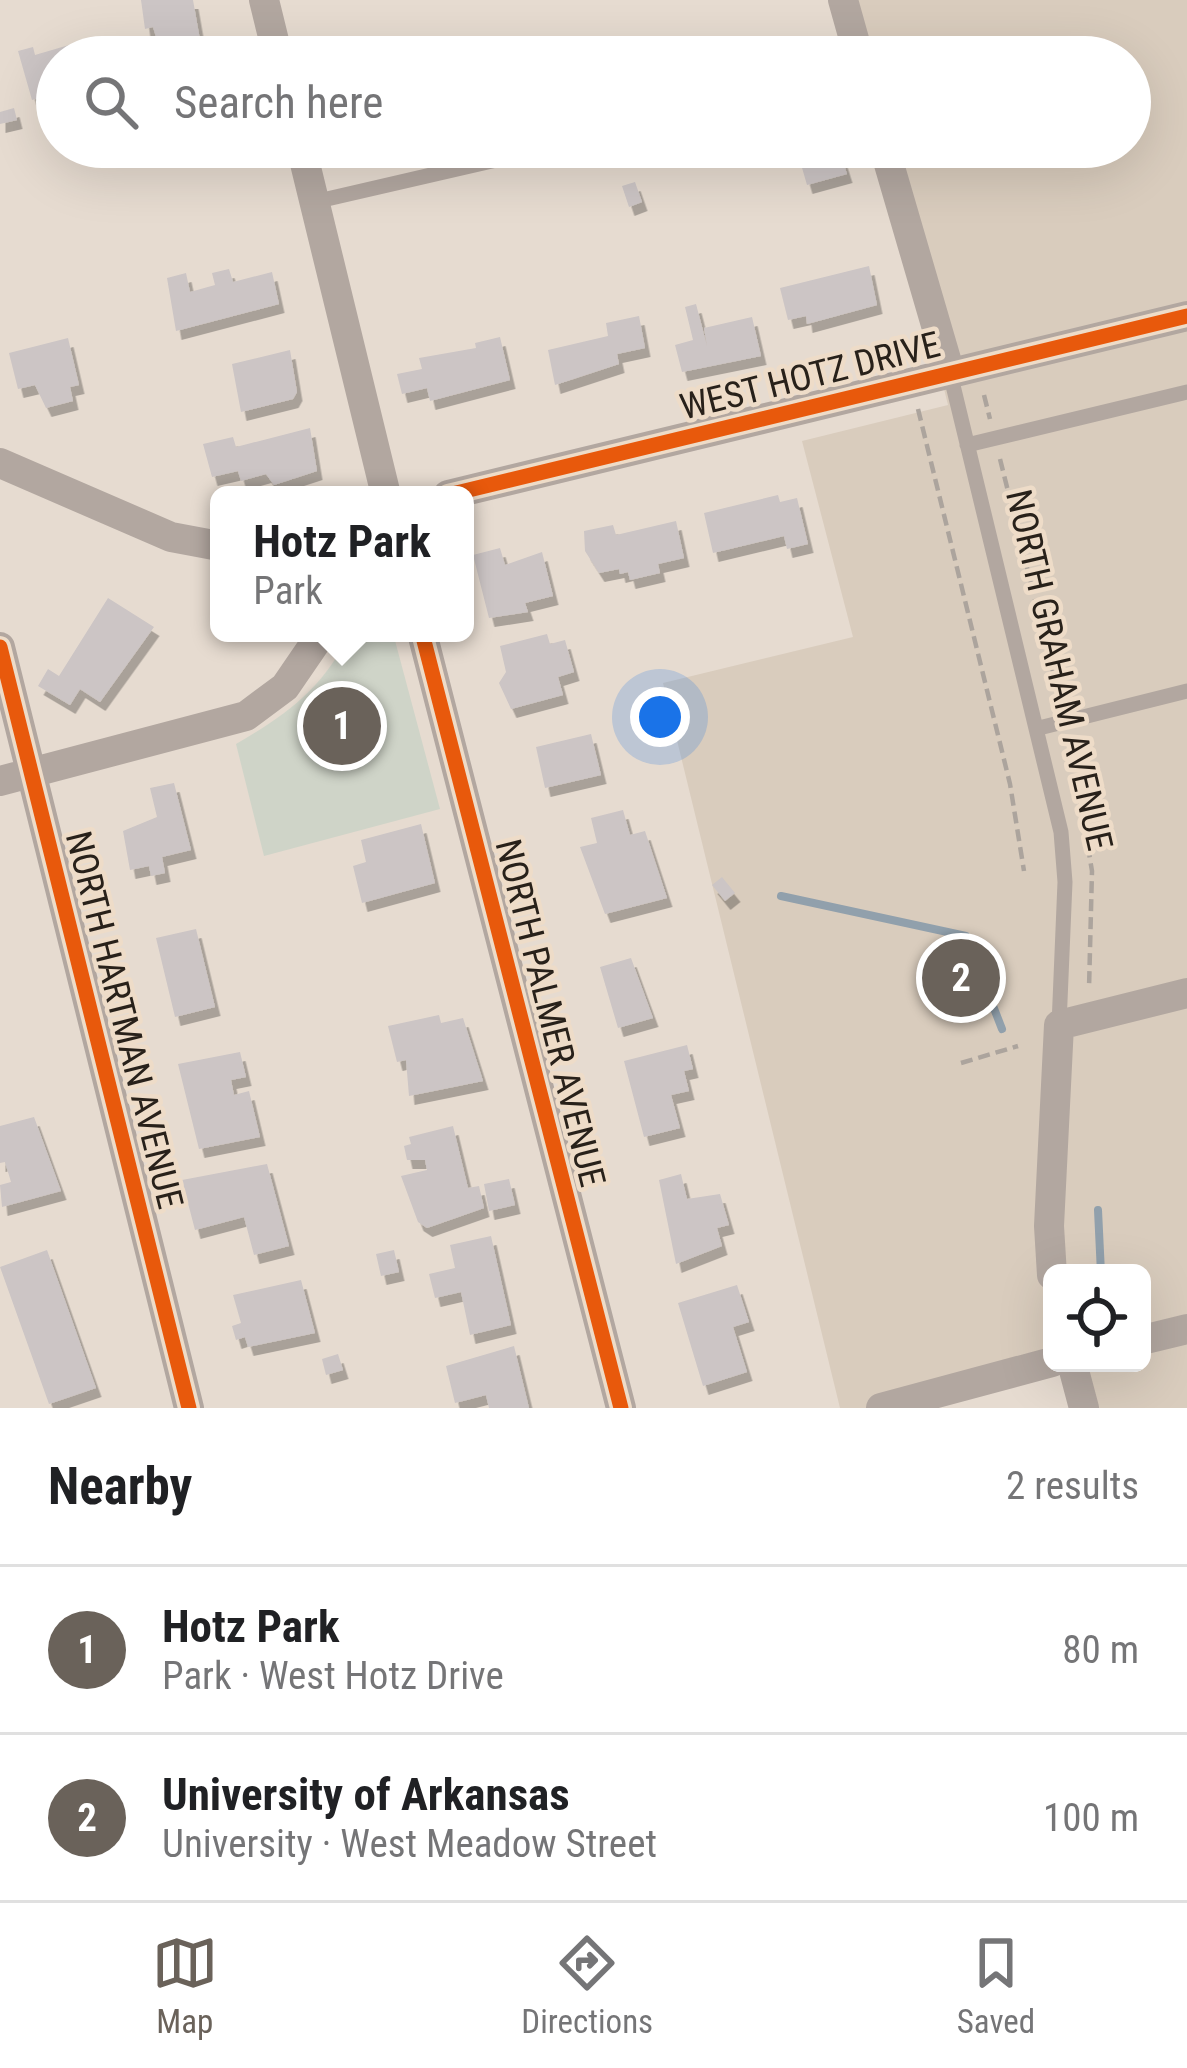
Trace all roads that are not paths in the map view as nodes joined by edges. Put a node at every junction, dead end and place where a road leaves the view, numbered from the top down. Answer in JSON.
{"nodes":[{"id":1,"x":264,"y":0,"type":"edge"},
{"id":2,"x":843,"y":0,"type":"edge"},
{"id":3,"x":273,"y":36,"type":"edge"},
{"id":4,"x":853,"y":36,"type":"edge"},
{"id":5,"x":306,"y":168,"type":"edge"},
{"id":6,"x":461,"y":168,"type":"edge"},
{"id":7,"x":890,"y":168,"type":"edge"},
{"id":8,"x":314,"y":202,"type":"junction"},
{"id":9,"x":1187,"y":316,"type":"edge"},
{"id":10,"x":950,"y":373,"type":"junction"},
{"id":11,"x":1187,"y":392,"type":"edge"},
{"id":12,"x":968,"y":446,"type":"junction"},
{"id":13,"x":0,"y":464,"type":"edge"},
{"id":14,"x":384,"y":486,"type":"edge"},
{"id":15,"x":474,"y":489,"type":"edge"},
{"id":16,"x":210,"y":544,"type":"edge"},
{"id":17,"x":316,"y":642,"type":"edge"},
{"id":18,"x":424,"y":642,"type":"edge"},
{"id":19,"x":0,"y":647,"type":"edge"},
{"id":20,"x":1187,"y":691,"type":"edge"},
{"id":21,"x":1039,"y":728,"type":"junction"},
{"id":22,"x":32,"y":773,"type":"junction"},
{"id":23,"x":0,"y":781,"type":"edge"},
{"id":24,"x":1187,"y":993,"type":"edge"},
{"id":25,"x":1059,"y":1025,"type":"junction"},
{"id":26,"x":1051,"y":1264,"type":"edge"},
{"id":27,"x":1187,"y":1329,"type":"edge"},
{"id":28,"x":1151,"y":1338,"type":"edge"},
{"id":29,"x":1043,"y":1364,"type":"edge"},
{"id":30,"x":1074,"y":1372,"type":"edge"},
{"id":31,"x":188,"y":1408,"type":"edge"},
{"id":32,"x":621,"y":1408,"type":"edge"},
{"id":33,"x":881,"y":1408,"type":"edge"},
{"id":34,"x":1084,"y":1408,"type":"edge"}],
"edges":[{"from":1,"to":3,"type":"street"},
{"from":2,"to":4,"type":"street"},
{"from":5,"to":8,"type":"street"},
{"from":6,"to":8,"type":"lane"},
{"from":7,"to":10,"type":"street"},
{"from":8,"to":14,"type":"street"},
{"from":9,"to":10,"type":"street","name":"WEST HOTZ DRIVE"},
{"from":10,"to":12,"type":"lane","name":"NORTH GRAHAM AVENUE"},
{"from":10,"to":15,"type":"street","name":"WEST HOTZ DRIVE"},
{"from":11,"to":12,"type":"lane"},
{"from":12,"to":21,"type":"lane","name":"NORTH GRAHAM AVENUE"},
{"from":13,"to":16,"type":"street"},
{"from":17,"to":22,"type":"street"},
{"from":18,"to":32,"type":"street","name":"NORTH PALMER AVENUE"},
{"from":19,"to":22,"type":"street","name":"NORTH HARTMAN AVENUE"},
{"from":20,"to":21,"type":"lane"},
{"from":21,"to":25,"type":"lane","name":"NORTH GRAHAM AVENUE"},
{"from":22,"to":23,"type":"street"},
{"from":22,"to":31,"type":"street","name":"NORTH HARTMAN AVENUE"},
{"from":24,"to":25,"type":"street"},
{"from":25,"to":26,"type":"street","name":"NORTH GRAHAM AVENUE"},
{"from":27,"to":28,"type":"street"},
{"from":29,"to":33,"type":"street"},
{"from":30,"to":34,"type":"street"}]}
